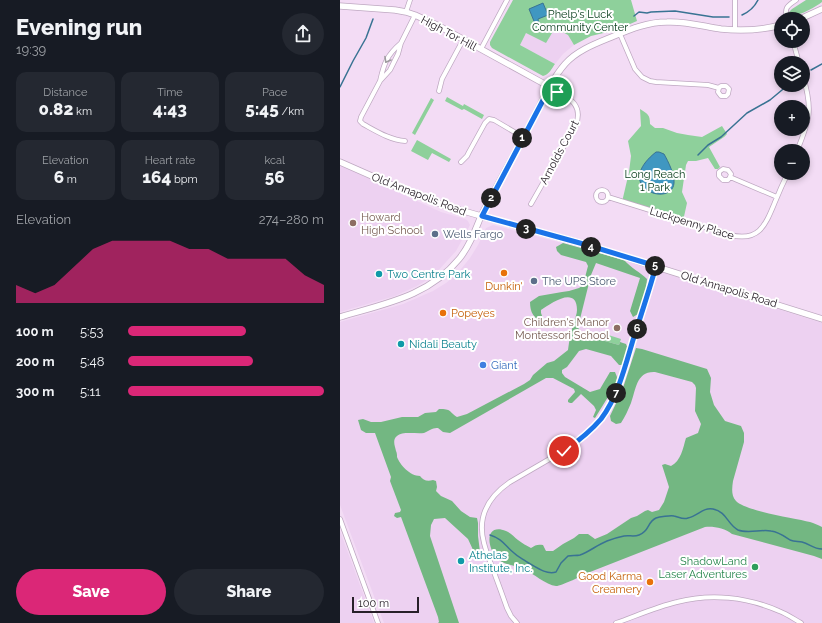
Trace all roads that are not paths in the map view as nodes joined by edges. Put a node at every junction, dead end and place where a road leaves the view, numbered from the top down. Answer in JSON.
{"nodes":[{"id":1,"x":410,"y":0,"type":"edge"},
{"id":2,"x":507,"y":0,"type":"edge"},
{"id":3,"x":735,"y":0,"type":"edge"},
{"id":4,"x":796,"y":0,"type":"edge"},
{"id":5,"x":340,"y":6,"type":"edge"},
{"id":6,"x":822,"y":9,"type":"edge"},
{"id":7,"x":406,"y":12,"type":"junction"},
{"id":8,"x":786,"y":12,"type":"edge"},
{"id":9,"x":810,"y":14,"type":"edge"},
{"id":10,"x":415,"y":15,"type":"junction"},
{"id":11,"x":774,"y":26,"type":"edge"},
{"id":12,"x":735,"y":30,"type":"junction"},
{"id":13,"x":620,"y":34,"type":"junction"},
{"id":14,"x":463,"y":40,"type":"junction"},
{"id":15,"x":401,"y":43,"type":"junction"},
{"id":16,"x":481,"y":49,"type":"junction"},
{"id":17,"x":380,"y":81,"type":"junction"},
{"id":18,"x":550,"y":87,"type":"junction"},
{"id":19,"x":719,"y":88,"type":"dead end"},
{"id":20,"x":439,"y":91,"type":"dead end"},
{"id":21,"x":807,"y":92,"type":"edge"},
{"id":22,"x":523,"y":137,"type":"junction"},
{"id":23,"x":405,"y":141,"type":"dead end"},
{"id":24,"x":800,"y":144,"type":"edge"},
{"id":25,"x":340,"y":162,"type":"edge"},
{"id":26,"x":461,"y":162,"type":"dead end"},
{"id":27,"x":730,"y":177,"type":"dead end"},
{"id":28,"x":785,"y":180,"type":"edge"},
{"id":29,"x":608,"y":197,"type":"dead end"},
{"id":30,"x":777,"y":197,"type":"junction"},
{"id":31,"x":531,"y":204,"type":"dead end"},
{"id":32,"x":482,"y":216,"type":"junction"},
{"id":33,"x":656,"y":266,"type":"junction"},
{"id":34,"x":340,"y":317,"type":"edge"},
{"id":35,"x":822,"y":319,"type":"edge"},
{"id":36,"x":340,"y":519,"type":"edge"},
{"id":37,"x":378,"y":623,"type":"edge"},
{"id":38,"x":517,"y":623,"type":"edge"},
{"id":39,"x":616,"y":623,"type":"edge"},
{"id":40,"x":801,"y":623,"type":"edge"}],
"edges":[{"from":1,"to":7,"type":"street"},
{"from":2,"to":16,"type":"street"},
{"from":3,"to":12,"type":"street"},
{"from":4,"to":8,"type":"street"},
{"from":5,"to":7,"type":"street","name":"High Tor Hill"},
{"from":6,"to":9,"type":"street"},
{"from":7,"to":10,"type":"street","name":"High Tor Hill"},
{"from":10,"to":14,"type":"street","name":"High Tor Hill"},
{"from":10,"to":15,"type":"street"},
{"from":11,"to":12,"type":"street"},
{"from":12,"to":13,"type":"street"},
{"from":13,"to":18,"type":"street"},
{"from":13,"to":19,"type":"street"},
{"from":14,"to":16,"type":"street","name":"High Tor Hill"},
{"from":14,"to":20,"type":"street"},
{"from":15,"to":17,"type":"street"},
{"from":15,"to":17,"type":"street","one_way":true},
{"from":16,"to":18,"type":"street","name":"High Tor Hill"},
{"from":17,"to":23,"type":"street"},
{"from":18,"to":22,"type":"street"},
{"from":18,"to":31,"type":"street","name":"Arnolds Court"},
{"from":21,"to":24,"type":"street"},
{"from":22,"to":26,"type":"street"},
{"from":22,"to":32,"type":"street"},
{"from":25,"to":32,"type":"street","name":"Old Annapolis Road"},
{"from":27,"to":30,"type":"street"},
{"from":28,"to":30,"type":"street","name":"Luckpenny Place"},
{"from":29,"to":30,"type":"street","name":"Luckpenny Place"},
{"from":32,"to":33,"type":"street","name":"Old Annapolis Road"},
{"from":32,"to":34,"type":"street"},
{"from":33,"to":35,"type":"street","name":"Old Annapolis Road"},
{"from":33,"to":38,"type":"street"},
{"from":36,"to":37,"type":"street"},
{"from":39,"to":40,"type":"street"}]}
